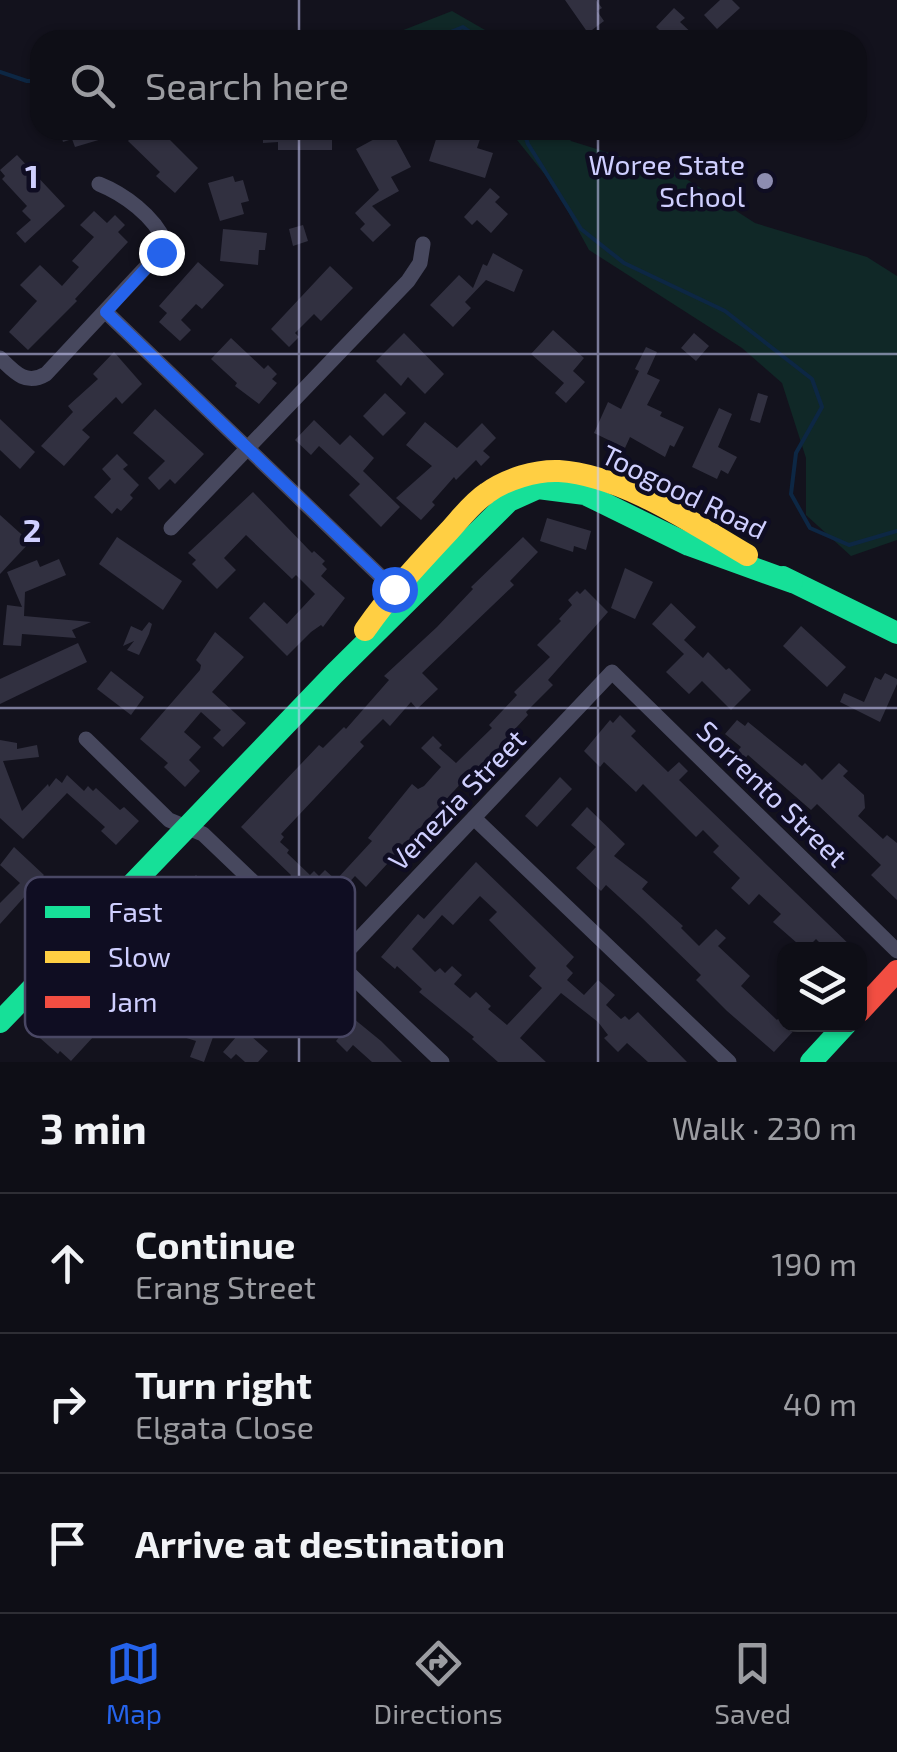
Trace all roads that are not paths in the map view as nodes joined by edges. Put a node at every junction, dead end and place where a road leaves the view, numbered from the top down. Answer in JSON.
{"nodes":[{"id":1,"x":99,"y":184,"type":"dead end"},
{"id":2,"x":424,"y":244,"type":"dead end"},
{"id":3,"x":106,"y":312,"type":"junction"},
{"id":4,"x":0,"y":358,"type":"edge"},
{"id":5,"x":246,"y":450,"type":"junction"},
{"id":6,"x":171,"y":528,"type":"dead end"},
{"id":7,"x":401,"y":596,"type":"junction"},
{"id":8,"x":897,"y":630,"type":"edge"},
{"id":9,"x":612,"y":672,"type":"joint"},
{"id":10,"x":86,"y":740,"type":"dead end"},
{"id":11,"x":474,"y":818,"type":"junction"},
{"id":12,"x":186,"y":828,"type":"junction"},
{"id":13,"x":137,"y":877,"type":"edge"},
{"id":14,"x":248,"y":877,"type":"edge"},
{"id":15,"x":355,"y":943,"type":"edge"},
{"id":16,"x":897,"y":951,"type":"edge"},
{"id":17,"x":897,"y":971,"type":"edge"},
{"id":18,"x":355,"y":979,"type":"edge"},
{"id":19,"x":25,"y":990,"type":"edge"},
{"id":20,"x":867,"y":1003,"type":"edge"},
{"id":21,"x":4,"y":1011,"type":"edge"},
{"id":22,"x":838,"y":1032,"type":"edge"},
{"id":23,"x":442,"y":1062,"type":"edge"},
{"id":24,"x":729,"y":1062,"type":"edge"},
{"id":25,"x":810,"y":1062,"type":"edge"}],
"edges":[{"from":1,"to":3,"type":"street"},
{"from":2,"to":5,"type":"street"},
{"from":3,"to":4,"type":"street"},
{"from":3,"to":5,"type":"street"},
{"from":5,"to":6,"type":"street"},
{"from":5,"to":7,"type":"street"},
{"from":7,"to":8,"type":"street","name":"Toogood Road"},
{"from":7,"to":12,"type":"street","name":"Toogood Road"},
{"from":9,"to":11,"type":"street","name":"Venezia Street"},
{"from":9,"to":16,"type":"street","name":"Sorrento Street"},
{"from":10,"to":12,"type":"street"},
{"from":11,"to":15,"type":"street","name":"Venezia Street"},
{"from":11,"to":24,"type":"street"},
{"from":12,"to":13,"type":"street","name":"Toogood Road"},
{"from":12,"to":14,"type":"street"},
{"from":17,"to":20,"type":"street"},
{"from":18,"to":23,"type":"street"},
{"from":19,"to":21,"type":"street","name":"Toogood Road"},
{"from":22,"to":25,"type":"street"}]}
